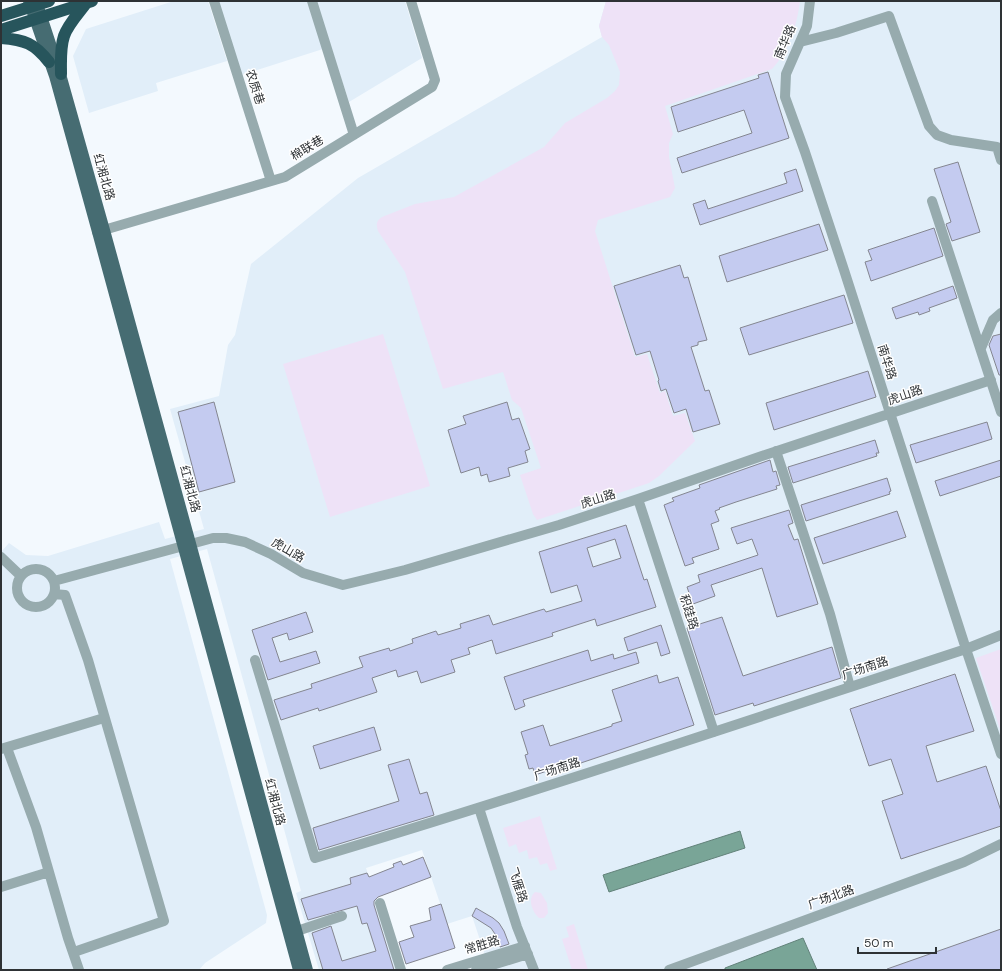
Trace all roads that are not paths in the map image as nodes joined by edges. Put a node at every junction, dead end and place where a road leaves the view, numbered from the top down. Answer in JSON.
{"nodes":[{"id":1,"x":214,"y":1,"type":"edge"},
{"id":2,"x":312,"y":1,"type":"edge"},
{"id":3,"x":411,"y":1,"type":"edge"},
{"id":4,"x":810,"y":1,"type":"edge"},
{"id":5,"x":89,"y":2,"type":"edge"},
{"id":6,"x":36,"y":3,"type":"edge"},
{"id":7,"x":1,"y":16,"type":"edge"},
{"id":8,"x":38,"y":18,"type":"junction"},
{"id":9,"x":1,"y":30,"type":"edge"},
{"id":10,"x":1,"y":38,"type":"edge"},
{"id":11,"x":800,"y":42,"type":"junction"},
{"id":12,"x":49,"y":62,"type":"junction"},
{"id":13,"x":61,"y":74,"type":"junction"},
{"id":14,"x":354,"y":135,"type":"junction"},
{"id":15,"x":999,"y":144,"type":"edge"},
{"id":16,"x":1001,"y":160,"type":"edge"},
{"id":17,"x":271,"y":181,"type":"junction"},
{"id":18,"x":932,"y":201,"type":"dead end"},
{"id":19,"x":101,"y":231,"type":"junction"},
{"id":20,"x":1001,"y":313,"type":"edge"},
{"id":21,"x":981,"y":348,"type":"junction"},
{"id":22,"x":991,"y":380,"type":"junction"},
{"id":23,"x":1001,"y":412,"type":"edge"},
{"id":24,"x":890,"y":414,"type":"junction"},
{"id":25,"x":776,"y":451,"type":"junction"},
{"id":26,"x":638,"y":499,"type":"junction"},
{"id":27,"x":1,"y":557,"type":"edge"},
{"id":28,"x":21,"y":576,"type":"junction"},
{"id":29,"x":54,"y":581,"type":"junction"},
{"id":30,"x":54,"y":594,"type":"junction"},
{"id":31,"x":1001,"y":635,"type":"edge"},
{"id":32,"x":966,"y":648,"type":"junction"},
{"id":33,"x":255,"y":660,"type":"dead end"},
{"id":34,"x":850,"y":687,"type":"junction"},
{"id":35,"x":104,"y":718,"type":"junction"},
{"id":36,"x":714,"y":732,"type":"junction"},
{"id":37,"x":4,"y":748,"type":"edge"},
{"id":38,"x":1001,"y":754,"type":"edge"},
{"id":39,"x":479,"y":808,"type":"junction"},
{"id":40,"x":1001,"y":844,"type":"edge"},
{"id":41,"x":49,"y":872,"type":"junction"},
{"id":42,"x":1,"y":887,"type":"edge"},
{"id":43,"x":380,"y":903,"type":"dead end"},
{"id":44,"x":342,"y":916,"type":"dead end"},
{"id":45,"x":297,"y":931,"type":"junction"},
{"id":46,"x":526,"y":950,"type":"junction"},
{"id":47,"x":74,"y":952,"type":"junction"},
{"id":48,"x":80,"y":970,"type":"edge"},
{"id":49,"x":298,"y":970,"type":"edge"},
{"id":50,"x":308,"y":970,"type":"edge"},
{"id":51,"x":401,"y":970,"type":"edge"},
{"id":52,"x":447,"y":970,"type":"edge"},
{"id":53,"x":476,"y":970,"type":"edge"},
{"id":54,"x":534,"y":970,"type":"edge"},
{"id":55,"x":669,"y":970,"type":"edge"}],
"edges":[{"from":1,"to":17,"type":"street","name":"农质巷"},
{"from":2,"to":14,"type":"street"},
{"from":3,"to":14,"type":"street","name":"棉联巷"},
{"from":4,"to":11,"type":"street","name":"南华路"},
{"from":5,"to":8,"type":"highway"},
{"from":5,"to":13,"type":"highway"},
{"from":6,"to":7,"type":"highway"},
{"from":6,"to":8,"type":"main road"},
{"from":8,"to":9,"type":"highway"},
{"from":8,"to":12,"type":"main road","name":"红湘北路"},
{"from":8,"to":13,"type":"main road","name":"红湘北路"},
{"from":10,"to":12,"type":"highway"},
{"from":11,"to":15,"type":"street"},
{"from":11,"to":24,"type":"street","name":"南华路"},
{"from":12,"to":19,"type":"main road","name":"红湘北路"},
{"from":13,"to":19,"type":"main road","name":"红湘北路"},
{"from":14,"to":17,"type":"street","name":"棉联巷"},
{"from":15,"to":16,"type":"street"},
{"from":17,"to":19,"type":"street","name":"棉联巷"},
{"from":18,"to":21,"type":"street"},
{"from":19,"to":45,"type":"main road","name":"红湘北路"},
{"from":19,"to":49,"type":"main road","name":"红湘北路"},
{"from":20,"to":21,"type":"street"},
{"from":21,"to":22,"type":"street"},
{"from":22,"to":23,"type":"street"},
{"from":22,"to":24,"type":"street","name":"虎山路"},
{"from":24,"to":25,"type":"street","name":"虎山路"},
{"from":24,"to":32,"type":"street","name":"南华路"},
{"from":25,"to":26,"type":"street","name":"虎山路"},
{"from":25,"to":34,"type":"street"},
{"from":26,"to":29,"type":"street","name":"虎山路"},
{"from":26,"to":36,"type":"street","name":"积跬路"},
{"from":27,"to":28,"type":"street"},
{"from":28,"to":29,"type":"street"},
{"from":28,"to":30,"type":"street"},
{"from":29,"to":30,"type":"street"},
{"from":30,"to":35,"type":"street"},
{"from":31,"to":32,"type":"street","name":"广场南路"},
{"from":32,"to":34,"type":"street","name":"广场南路"},
{"from":32,"to":38,"type":"street","name":"南华路"},
{"from":33,"to":39,"type":"street","name":"广场南路"},
{"from":34,"to":36,"type":"street","name":"广场南路"},
{"from":35,"to":37,"type":"street"},
{"from":35,"to":47,"type":"street"},
{"from":36,"to":39,"type":"street","name":"广场南路"},
{"from":37,"to":41,"type":"street"},
{"from":39,"to":46,"type":"street","name":"飞雁路"},
{"from":40,"to":55,"type":"street","name":"广场北路"},
{"from":41,"to":42,"type":"street"},
{"from":41,"to":47,"type":"street"},
{"from":43,"to":51,"type":"street"},
{"from":44,"to":45,"type":"street"},
{"from":45,"to":50,"type":"main road","name":"红湘北路"},
{"from":46,"to":52,"type":"street","name":"常胜路"},
{"from":46,"to":53,"type":"street","name":"常胜路"},
{"from":46,"to":54,"type":"street","name":"飞雁路"},
{"from":47,"to":48,"type":"street"}]}
